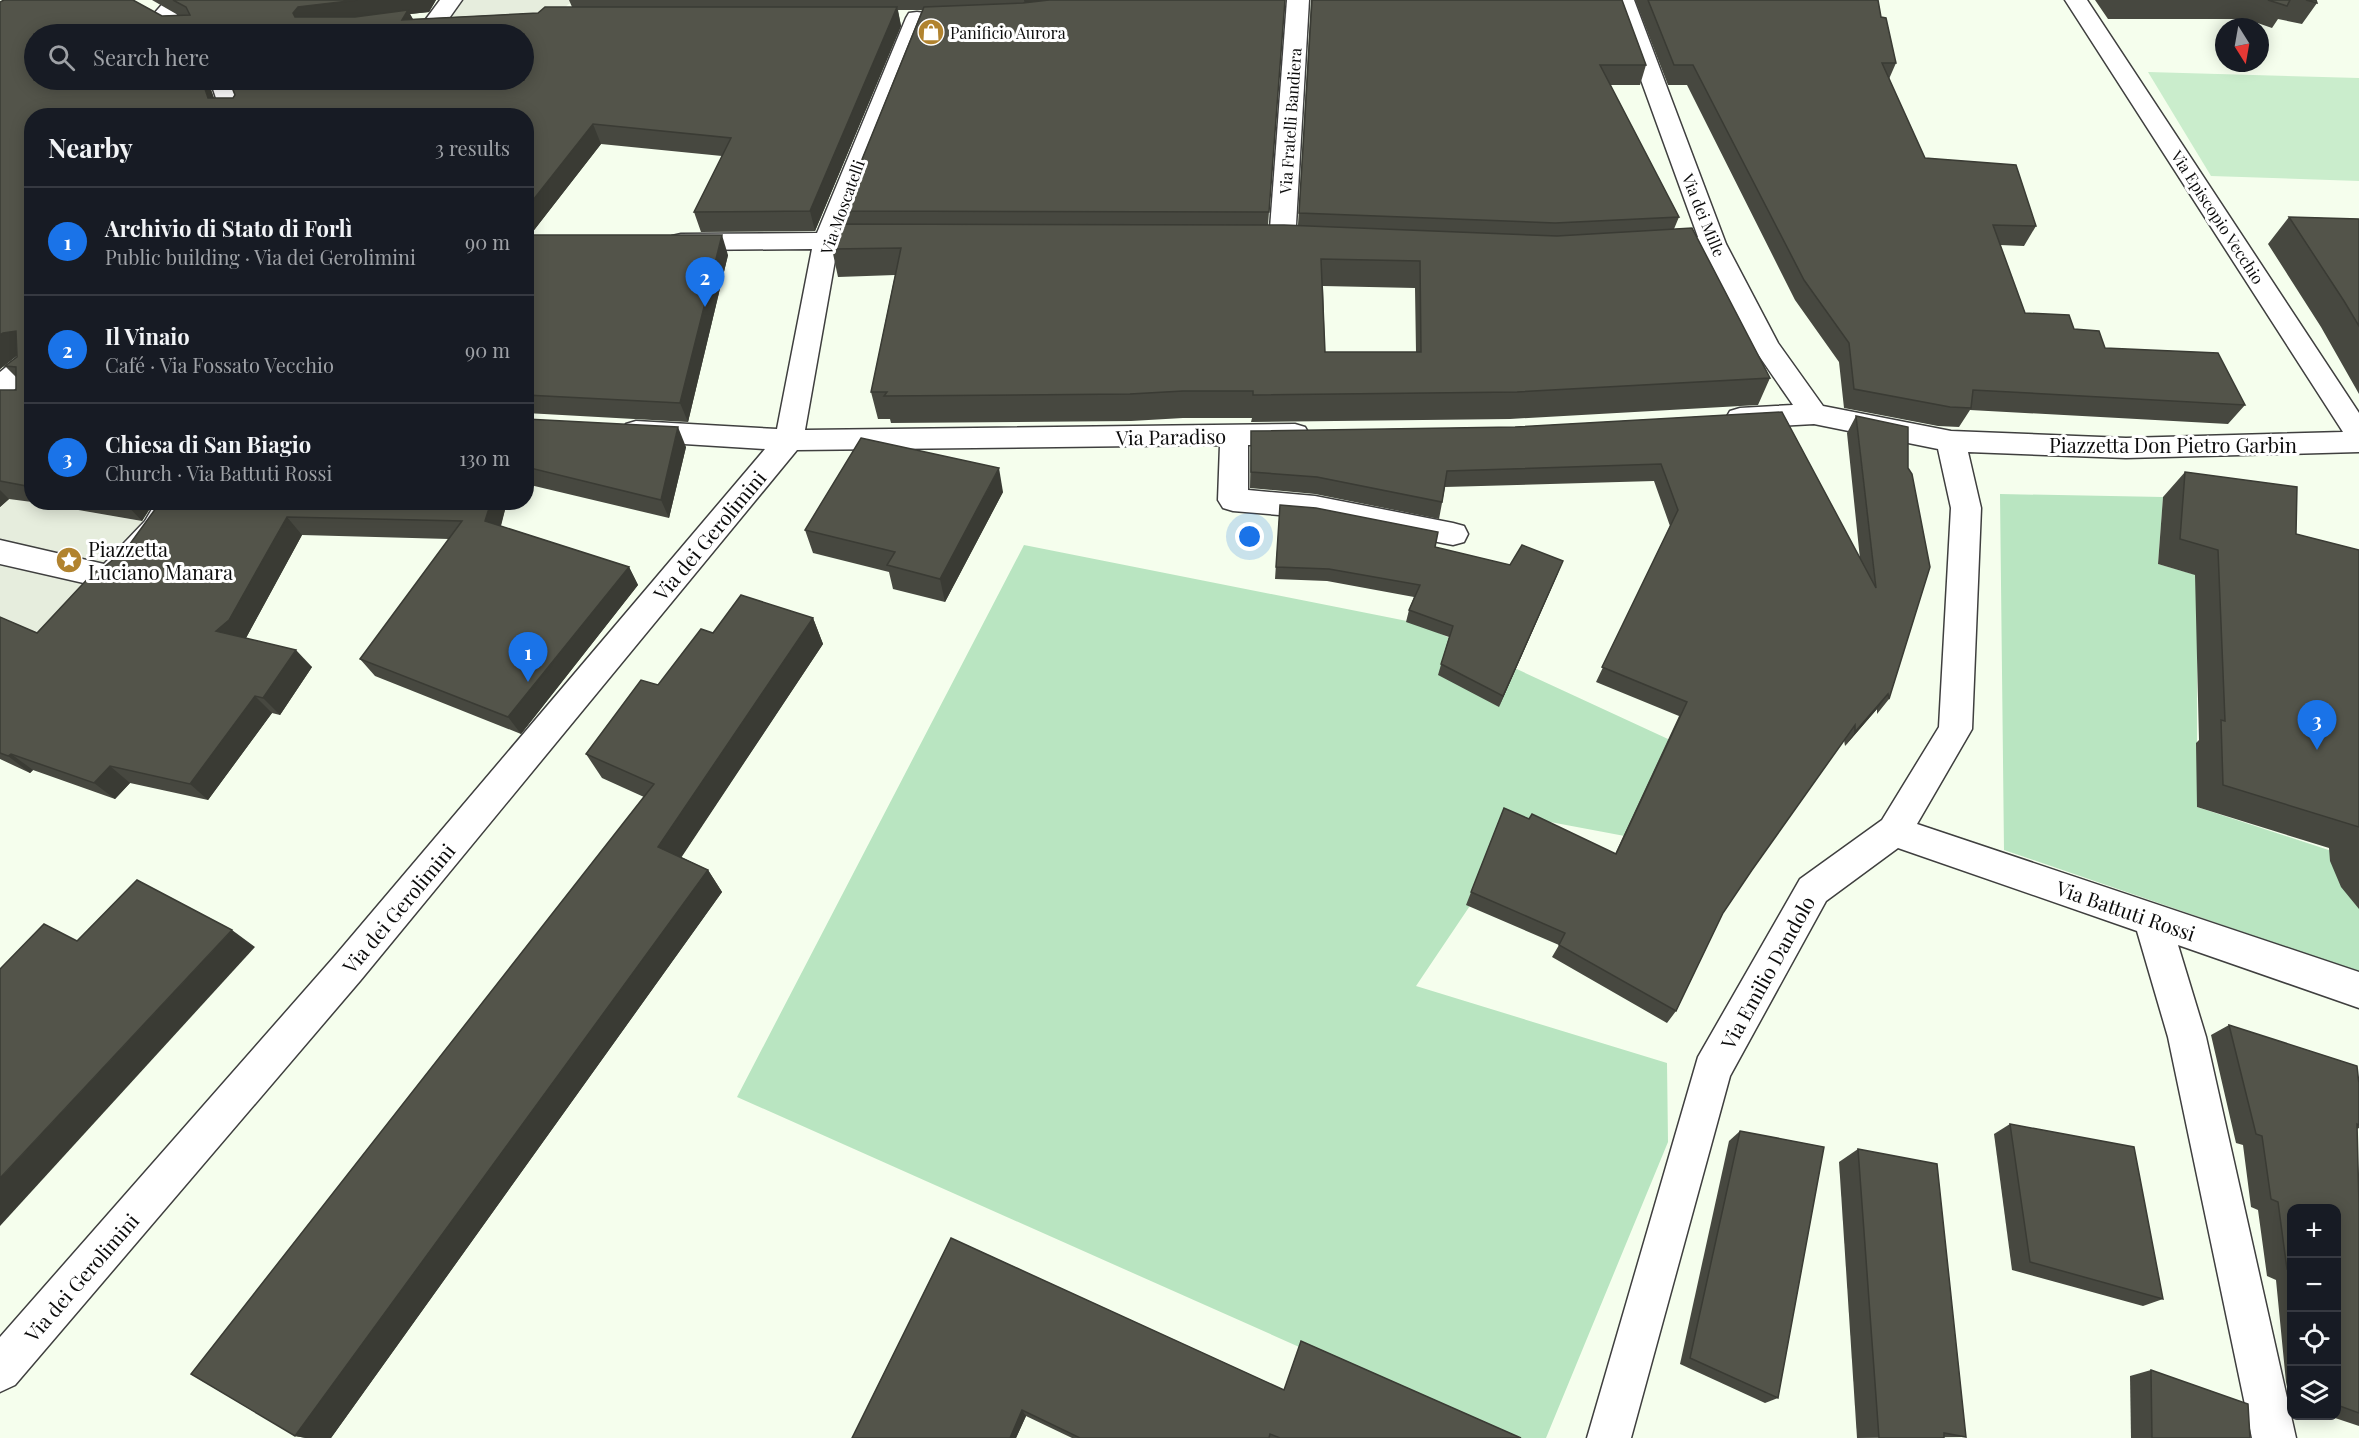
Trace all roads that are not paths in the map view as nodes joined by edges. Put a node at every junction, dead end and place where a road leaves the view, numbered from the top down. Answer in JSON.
{"nodes":[{"id":1,"x":178,"y":0,"type":"edge"},
{"id":2,"x":1298,"y":0,"type":"edge"},
{"id":3,"x":1623,"y":0,"type":"edge"},
{"id":4,"x":2076,"y":0,"type":"edge"},
{"id":5,"x":142,"y":6,"type":"edge"},
{"id":6,"x":455,"y":10,"type":"edge"},
{"id":7,"x":891,"y":18,"type":"edge"},
{"id":8,"x":426,"y":20,"type":"edge"},
{"id":9,"x":225,"y":90,"type":"edge"},
{"id":10,"x":231,"y":108,"type":"edge"},
{"id":11,"x":826,"y":241,"type":"junction"},
{"id":12,"x":874,"y":241,"type":"edge"},
{"id":13,"x":1282,"y":242,"type":"edge"},
{"id":14,"x":658,"y":243,"type":"edge"},
{"id":15,"x":1713,"y":244,"type":"junction"},
{"id":16,"x":1632,"y":249,"type":"edge"},
{"id":17,"x":24,"y":367,"type":"edge"},
{"id":18,"x":0,"y":386,"type":"edge"},
{"id":19,"x":0,"y":396,"type":"edge"},
{"id":20,"x":24,"y":398,"type":"edge"},
{"id":21,"x":1815,"y":414,"type":"junction"},
{"id":22,"x":1709,"y":420,"type":"edge"},
{"id":23,"x":607,"y":430,"type":"edge"},
{"id":24,"x":1326,"y":433,"type":"edge"},
{"id":25,"x":1234,"y":435,"type":"junction"},
{"id":26,"x":2359,"y":435,"type":"edge"},
{"id":27,"x":789,"y":440,"type":"junction"},
{"id":28,"x":1951,"y":441,"type":"junction"},
{"id":29,"x":2359,"y":442,"type":"edge"},
{"id":30,"x":167,"y":510,"type":"edge"},
{"id":31,"x":1453,"y":534,"type":"dead end"},
{"id":32,"x":0,"y":552,"type":"edge"},
{"id":33,"x":1894,"y":831,"type":"junction"},
{"id":34,"x":2152,"y":919,"type":"junction"},
{"id":35,"x":2359,"y":990,"type":"edge"},
{"id":36,"x":0,"y":1370,"type":"edge"},
{"id":37,"x":1609,"y":1438,"type":"edge"},
{"id":38,"x":2274,"y":1438,"type":"edge"}],
"edges":[{"from":1,"to":5,"type":"street"},
{"from":2,"to":13,"type":"street","name":"Via Fratelli Bandiera"},
{"from":3,"to":15,"type":"street","name":"Via dei Mille"},
{"from":4,"to":26,"type":"street","name":"Via Episcopio Vecchio"},
{"from":6,"to":8,"type":"street"},
{"from":7,"to":11,"type":"street","name":"Via Moscatelli"},
{"from":9,"to":10,"type":"street"},
{"from":11,"to":12,"type":"street"},
{"from":11,"to":14,"type":"street"},
{"from":11,"to":27,"type":"street","name":"Via Moscatelli"},
{"from":15,"to":16,"type":"street"},
{"from":15,"to":21,"type":"street","name":"Via dei Mille"},
{"from":17,"to":18,"type":"street"},
{"from":19,"to":20,"type":"street"},
{"from":21,"to":22,"type":"street"},
{"from":21,"to":28,"type":"street","name":"Piazzetta Don Pietro Garbin"},
{"from":23,"to":27,"type":"street","name":"Via Paradiso"},
{"from":24,"to":25,"type":"street","name":"Via Paradiso"},
{"from":25,"to":27,"type":"street","name":"Via Paradiso"},
{"from":25,"to":31,"type":"street"},
{"from":27,"to":36,"type":"street","name":"Via dei Gerolimini"},
{"from":28,"to":29,"type":"street","name":"Piazzetta Don Pietro Garbin"},
{"from":28,"to":33,"type":"street","name":"Via Emilio Dandolo"},
{"from":30,"to":32,"type":"street"},
{"from":33,"to":34,"type":"street","name":"Via Battuti Rossi"},
{"from":33,"to":37,"type":"street","name":"Via Emilio Dandolo"},
{"from":34,"to":35,"type":"street","name":"Via Battuti Rossi"},
{"from":34,"to":38,"type":"street"}]}
